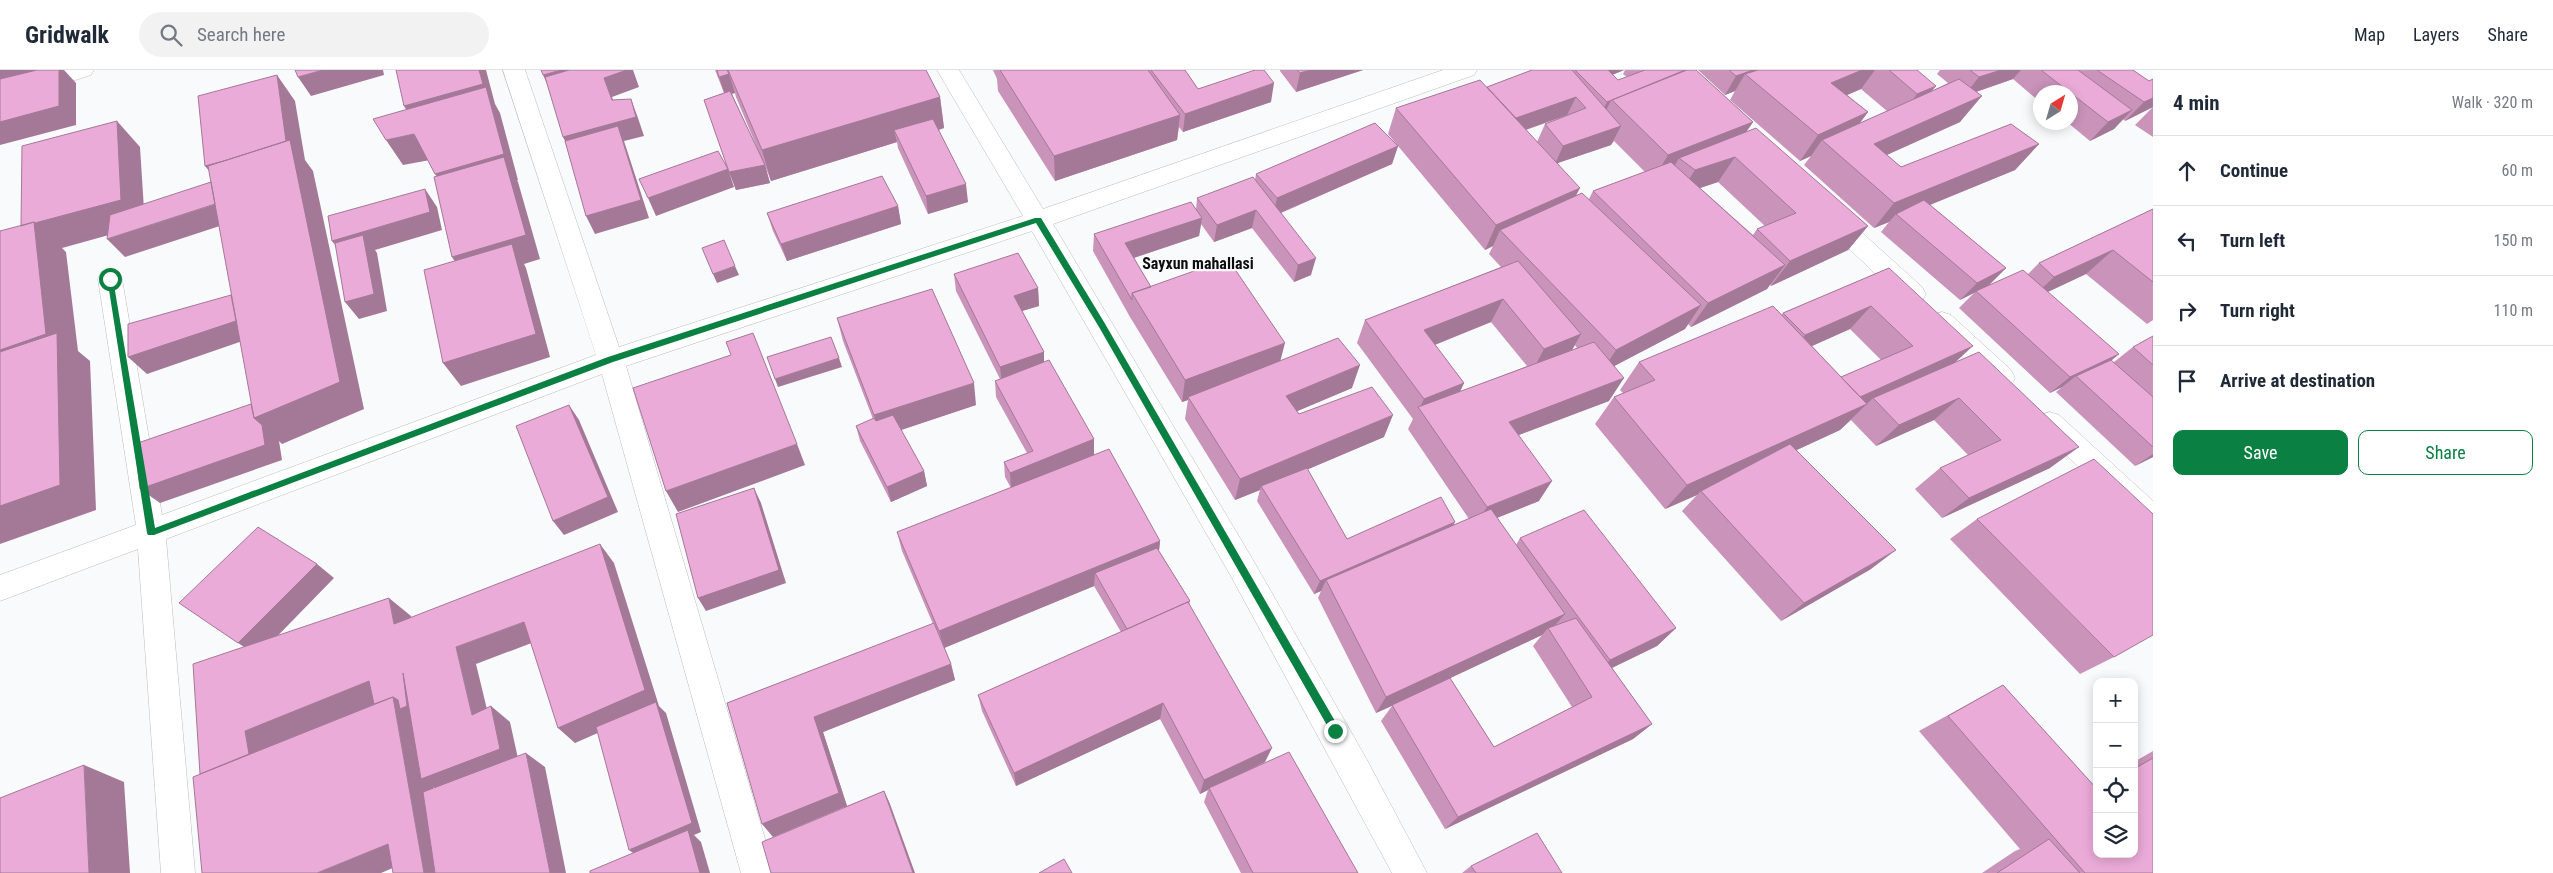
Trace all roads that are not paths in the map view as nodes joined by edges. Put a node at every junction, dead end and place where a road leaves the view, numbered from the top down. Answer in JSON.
{"nodes":[{"id":1,"x":83,"y":70,"type":"edge"},
{"id":2,"x":514,"y":70,"type":"edge"},
{"id":3,"x":948,"y":70,"type":"edge"},
{"id":4,"x":1466,"y":70,"type":"edge"},
{"id":5,"x":0,"y":96,"type":"edge"},
{"id":6,"x":1811,"y":199,"type":"edge"},
{"id":7,"x":1038,"y":220,"type":"junction"},
{"id":8,"x":110,"y":279,"type":"dead end"},
{"id":9,"x":611,"y":360,"type":"junction"},
{"id":10,"x":2153,"y":519,"type":"edge"},
{"id":11,"x":151,"y":533,"type":"junction"},
{"id":12,"x":0,"y":588,"type":"edge"},
{"id":13,"x":178,"y":873,"type":"edge"},
{"id":14,"x":758,"y":873,"type":"edge"},
{"id":15,"x":1410,"y":873,"type":"edge"}],
"edges":[{"from":1,"to":5,"type":"street"},
{"from":2,"to":9,"type":"street"},
{"from":3,"to":7,"type":"street"},
{"from":4,"to":7,"type":"street"},
{"from":6,"to":10,"type":"street"},
{"from":7,"to":9,"type":"street"},
{"from":7,"to":15,"type":"street"},
{"from":8,"to":11,"type":"street"},
{"from":9,"to":11,"type":"street"},
{"from":9,"to":14,"type":"street"},
{"from":11,"to":12,"type":"street"},
{"from":11,"to":13,"type":"street"}]}
